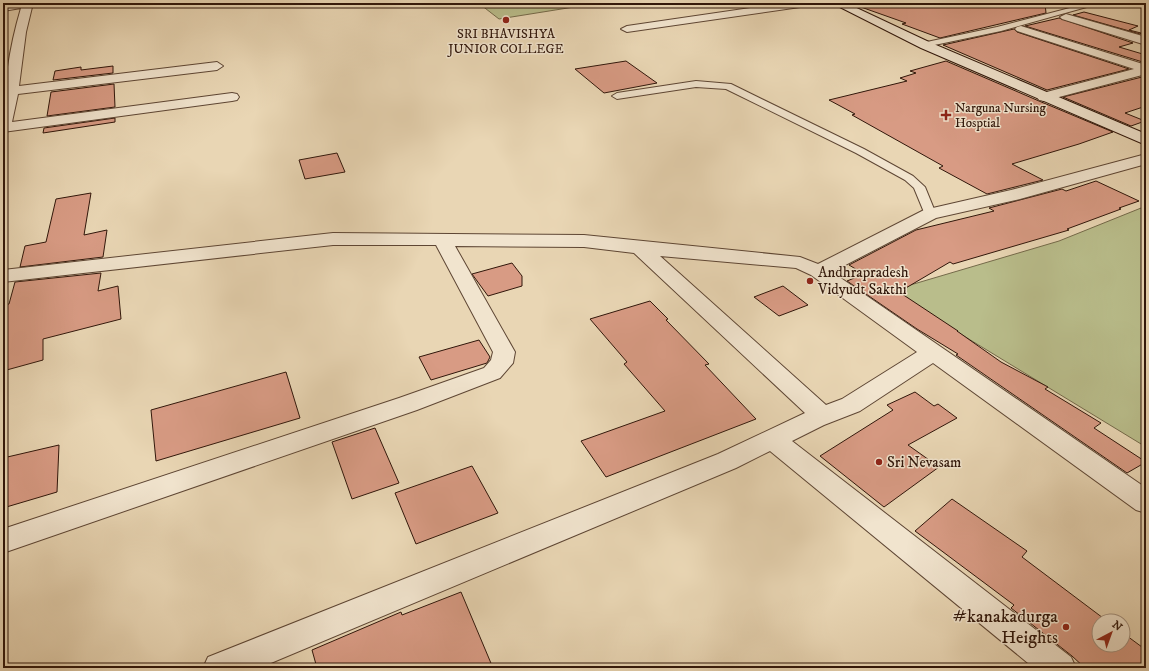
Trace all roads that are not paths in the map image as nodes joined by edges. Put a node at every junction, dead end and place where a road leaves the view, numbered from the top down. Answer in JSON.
{"nodes":[{"id":1,"x":807,"y":3,"type":"edge"},
{"id":2,"x":837,"y":3,"type":"edge"},
{"id":3,"x":28,"y":4,"type":"edge"},
{"id":4,"x":3,"y":8,"type":"edge"},
{"id":5,"x":1094,"y":10,"type":"edge"},
{"id":6,"x":1066,"y":18,"type":"dead end"},
{"id":7,"x":627,"y":29,"type":"dead end"},
{"id":8,"x":1021,"y":29,"type":"dead end"},
{"id":9,"x":1146,"y":41,"type":"edge"},
{"id":10,"x":925,"y":45,"type":"junction"},
{"id":11,"x":9,"y":61,"type":"edge"},
{"id":12,"x":217,"y":66,"type":"dead end"},
{"id":13,"x":1146,"y":70,"type":"edge"},
{"id":14,"x":12,"y":91,"type":"junction"},
{"id":15,"x":617,"y":96,"type":"dead end"},
{"id":16,"x":232,"y":97,"type":"dead end"},
{"id":17,"x":1044,"y":97,"type":"junction"},
{"id":18,"x":3,"y":128,"type":"edge"},
{"id":19,"x":1146,"y":140,"type":"edge"},
{"id":20,"x":1146,"y":159,"type":"edge"},
{"id":21,"x":930,"y":214,"type":"junction"},
{"id":22,"x":444,"y":240,"type":"junction"},
{"id":23,"x":640,"y":248,"type":"junction"},
{"id":24,"x":818,"y":271,"type":"junction"},
{"id":25,"x":3,"y":276,"type":"edge"},
{"id":26,"x":932,"y":353,"type":"junction"},
{"id":27,"x":822,"y":416,"type":"junction"},
{"id":28,"x":772,"y":439,"type":"junction"},
{"id":29,"x":1146,"y":502,"type":"edge"},
{"id":30,"x":3,"y":541,"type":"edge"},
{"id":31,"x":220,"y":668,"type":"edge"},
{"id":32,"x":1059,"y":668,"type":"edge"}],
"edges":[{"from":1,"to":7,"type":"street"},
{"from":2,"to":10,"type":"street"},
{"from":3,"to":4,"type":"street"},
{"from":3,"to":11,"type":"street"},
{"from":5,"to":10,"type":"lane"},
{"from":6,"to":9,"type":"street"},
{"from":8,"to":13,"type":"street"},
{"from":10,"to":17,"type":"street"},
{"from":11,"to":14,"type":"street"},
{"from":12,"to":14,"type":"street"},
{"from":13,"to":17,"type":"street"},
{"from":14,"to":18,"type":"street"},
{"from":15,"to":21,"type":"lane"},
{"from":16,"to":18,"type":"street"},
{"from":17,"to":19,"type":"street"},
{"from":20,"to":21,"type":"street"},
{"from":21,"to":24,"type":"street"},
{"from":22,"to":23,"type":"street"},
{"from":22,"to":25,"type":"street"},
{"from":22,"to":30,"type":"street"},
{"from":23,"to":24,"type":"street"},
{"from":23,"to":27,"type":"street"},
{"from":24,"to":26,"type":"street"},
{"from":26,"to":27,"type":"street"},
{"from":26,"to":29,"type":"street"},
{"from":27,"to":28,"type":"street"},
{"from":28,"to":31,"type":"street"},
{"from":28,"to":32,"type":"street"}]}
